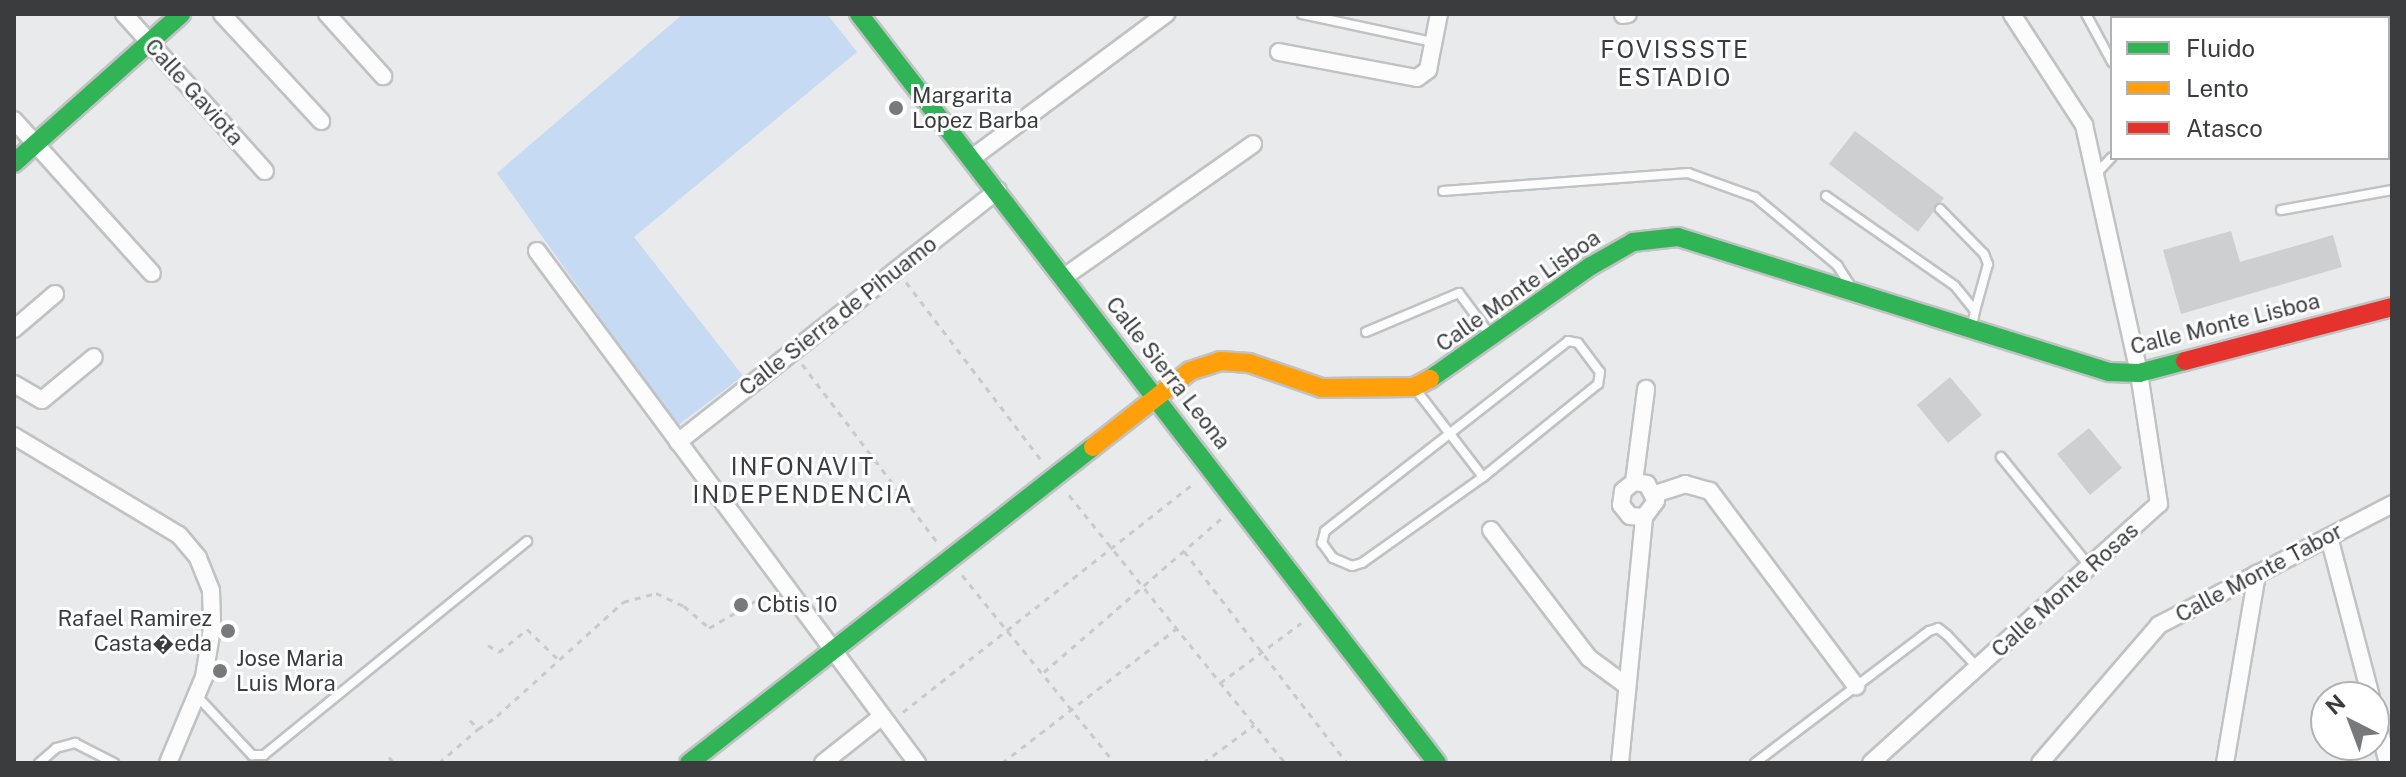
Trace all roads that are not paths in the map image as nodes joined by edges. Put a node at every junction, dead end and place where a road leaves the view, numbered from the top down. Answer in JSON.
{"nodes":[{"id":1,"x":124,"y":14,"type":"edge"},
{"id":2,"x":181,"y":14,"type":"edge"},
{"id":3,"x":222,"y":14,"type":"edge"},
{"id":4,"x":327,"y":14,"type":"edge"},
{"id":5,"x":859,"y":14,"type":"edge"},
{"id":6,"x":1166,"y":14,"type":"edge"},
{"id":7,"x":1302,"y":14,"type":"edge"},
{"id":8,"x":1439,"y":14,"type":"edge"},
{"id":9,"x":2012,"y":14,"type":"edge"},
{"id":10,"x":2086,"y":14,"type":"edge"},
{"id":11,"x":1433,"y":42,"type":"junction"},
{"id":12,"x":149,"y":43,"type":"junction"},
{"id":13,"x":1279,"y":52,"type":"dead end"},
{"id":14,"x":2110,"y":58,"type":"edge"},
{"id":15,"x":383,"y":76,"type":"dead end"},
{"id":16,"x":14,"y":120,"type":"edge"},
{"id":17,"x":321,"y":121,"type":"dead end"},
{"id":18,"x":36,"y":144,"type":"junction"},
{"id":19,"x":1253,"y":144,"type":"dead end"},
{"id":20,"x":972,"y":158,"type":"junction"},
{"id":21,"x":2110,"y":159,"type":"edge"},
{"id":22,"x":14,"y":163,"type":"edge"},
{"id":23,"x":265,"y":171,"type":"dead end"},
{"id":24,"x":2096,"y":175,"type":"junction"},
{"id":25,"x":998,"y":190,"type":"junction"},
{"id":26,"x":2392,"y":190,"type":"edge"},
{"id":27,"x":1443,"y":191,"type":"dead end"},
{"id":28,"x":1826,"y":196,"type":"dead end"},
{"id":29,"x":1940,"y":209,"type":"dead end"},
{"id":30,"x":2281,"y":210,"type":"dead end"},
{"id":31,"x":537,"y":251,"type":"dead end"},
{"id":32,"x":152,"y":273,"type":"dead end"},
{"id":33,"x":1064,"y":277,"type":"junction"},
{"id":34,"x":1852,"y":288,"type":"junction"},
{"id":35,"x":55,"y":294,"type":"dead end"},
{"id":36,"x":2392,"y":307,"type":"edge"},
{"id":37,"x":1975,"y":311,"type":"junction"},
{"id":38,"x":14,"y":329,"type":"edge"},
{"id":39,"x":1971,"y":331,"type":"junction"},
{"id":40,"x":1366,"y":332,"type":"dead end"},
{"id":41,"x":1493,"y":340,"type":"junction"},
{"id":42,"x":94,"y":357,"type":"dead end"},
{"id":43,"x":2139,"y":373,"type":"junction"},
{"id":44,"x":14,"y":384,"type":"edge"},
{"id":45,"x":1414,"y":387,"type":"junction"},
{"id":46,"x":1646,"y":389,"type":"dead end"},
{"id":47,"x":1155,"y":395,"type":"junction"},
{"id":48,"x":1452,"y":433,"type":"junction"},
{"id":49,"x":14,"y":436,"type":"edge"},
{"id":50,"x":678,"y":442,"type":"junction"},
{"id":51,"x":2001,"y":457,"type":"dead end"},
{"id":52,"x":1483,"y":477,"type":"junction"},
{"id":53,"x":1634,"y":482,"type":"junction"},
{"id":54,"x":1655,"y":494,"type":"junction"},
{"id":55,"x":2392,"y":504,"type":"edge"},
{"id":56,"x":1644,"y":517,"type":"junction"},
{"id":57,"x":1491,"y":530,"type":"dead end"},
{"id":58,"x":2329,"y":537,"type":"junction"},
{"id":59,"x":527,"y":541,"type":"dead end"},
{"id":60,"x":2090,"y":568,"type":"junction"},
{"id":61,"x":2257,"y":574,"type":"junction"},
{"id":62,"x":832,"y":652,"type":"junction"},
{"id":63,"x":1978,"y":668,"type":"junction"},
{"id":64,"x":2367,"y":681,"type":"edge"},
{"id":65,"x":1627,"y":686,"type":"junction"},
{"id":66,"x":1856,"y":686,"type":"junction"},
{"id":67,"x":197,"y":696,"type":"junction"},
{"id":68,"x":884,"y":720,"type":"junction"},
{"id":69,"x":39,"y":763,"type":"edge"},
{"id":70,"x":114,"y":763,"type":"edge"},
{"id":71,"x":168,"y":763,"type":"edge"},
{"id":72,"x":689,"y":763,"type":"edge"},
{"id":73,"x":823,"y":763,"type":"edge"},
{"id":74,"x":917,"y":763,"type":"edge"},
{"id":75,"x":1437,"y":763,"type":"edge"},
{"id":76,"x":1620,"y":763,"type":"edge"},
{"id":77,"x":1755,"y":763,"type":"edge"},
{"id":78,"x":1871,"y":763,"type":"edge"},
{"id":79,"x":2040,"y":763,"type":"edge"},
{"id":80,"x":2225,"y":763,"type":"edge"}],
"edges":[{"from":1,"to":12,"type":"street","name":"Calle Gaviota"},
{"from":2,"to":12,"type":"street"},
{"from":3,"to":17,"type":"street"},
{"from":4,"to":15,"type":"street"},
{"from":5,"to":20,"type":"street","name":"Calle Sierra Leona"},
{"from":6,"to":20,"type":"street"},
{"from":7,"to":11,"type":"lane"},
{"from":8,"to":11,"type":"street"},
{"from":9,"to":24,"type":"street"},
{"from":10,"to":14,"type":"lane"},
{"from":11,"to":13,"type":"street"},
{"from":12,"to":18,"type":"street"},
{"from":12,"to":23,"type":"street","name":"Calle Gaviota"},
{"from":16,"to":18,"type":"street"},
{"from":18,"to":22,"type":"street"},
{"from":18,"to":32,"type":"street"},
{"from":19,"to":33,"type":"street"},
{"from":20,"to":25,"type":"street","name":"Calle Sierra Leona"},
{"from":21,"to":24,"type":"lane"},
{"from":24,"to":43,"type":"street"},
{"from":25,"to":33,"type":"street","name":"Calle Sierra Leona"},
{"from":25,"to":50,"type":"street","name":"Calle Sierra de Pihuamo"},
{"from":26,"to":30,"type":"lane"},
{"from":27,"to":34,"type":"lane"},
{"from":28,"to":37,"type":"lane"},
{"from":29,"to":37,"type":"lane"},
{"from":31,"to":50,"type":"street"},
{"from":33,"to":47,"type":"street","name":"Calle Sierra Leona"},
{"from":34,"to":39,"type":"street","name":"Calle Monte Lisboa"},
{"from":34,"to":41,"type":"street","name":"Calle Monte Lisboa"},
{"from":35,"to":38,"type":"street"},
{"from":36,"to":43,"type":"street","name":"Calle Monte Lisboa"},
{"from":37,"to":39,"type":"lane"},
{"from":39,"to":43,"type":"street","name":"Calle Monte Lisboa"},
{"from":40,"to":41,"type":"lane"},
{"from":41,"to":45,"type":"street","name":"Calle Monte Lisboa"},
{"from":42,"to":44,"type":"street"},
{"from":43,"to":60,"type":"street","name":"Calle Monte Rosas"},
{"from":45,"to":47,"type":"street"},
{"from":45,"to":48,"type":"lane"},
{"from":46,"to":53,"type":"street"},
{"from":47,"to":62,"type":"street"},
{"from":47,"to":75,"type":"street","name":"Calle Sierra Leona"},
{"from":48,"to":52,"type":"lane"},
{"from":48,"to":52,"type":"lane"},
{"from":48,"to":52,"type":"lane"},
{"from":49,"to":67,"type":"street"},
{"from":50,"to":62,"type":"street"},
{"from":51,"to":60,"type":"lane"},
{"from":53,"to":54,"type":"street"},
{"from":53,"to":56,"type":"street"},
{"from":54,"to":56,"type":"street"},
{"from":54,"to":66,"type":"street"},
{"from":55,"to":58,"type":"street","name":"Calle Monte Tabor"},
{"from":56,"to":65,"type":"street"},
{"from":57,"to":65,"type":"street"},
{"from":58,"to":61,"type":"street","name":"Calle Monte Tabor"},
{"from":58,"to":64,"type":"street"},
{"from":59,"to":67,"type":"lane"},
{"from":60,"to":63,"type":"street","name":"Calle Monte Rosas"},
{"from":61,"to":79,"type":"street","name":"Calle Monte Tabor"},
{"from":61,"to":80,"type":"street"},
{"from":62,"to":68,"type":"street"},
{"from":62,"to":72,"type":"street"},
{"from":63,"to":66,"type":"lane"},
{"from":63,"to":78,"type":"street","name":"Calle Monte Rosas"},
{"from":65,"to":76,"type":"street"},
{"from":66,"to":77,"type":"lane"},
{"from":67,"to":71,"type":"street"},
{"from":68,"to":73,"type":"street"},
{"from":68,"to":74,"type":"street"},
{"from":69,"to":70,"type":"lane"}]}
